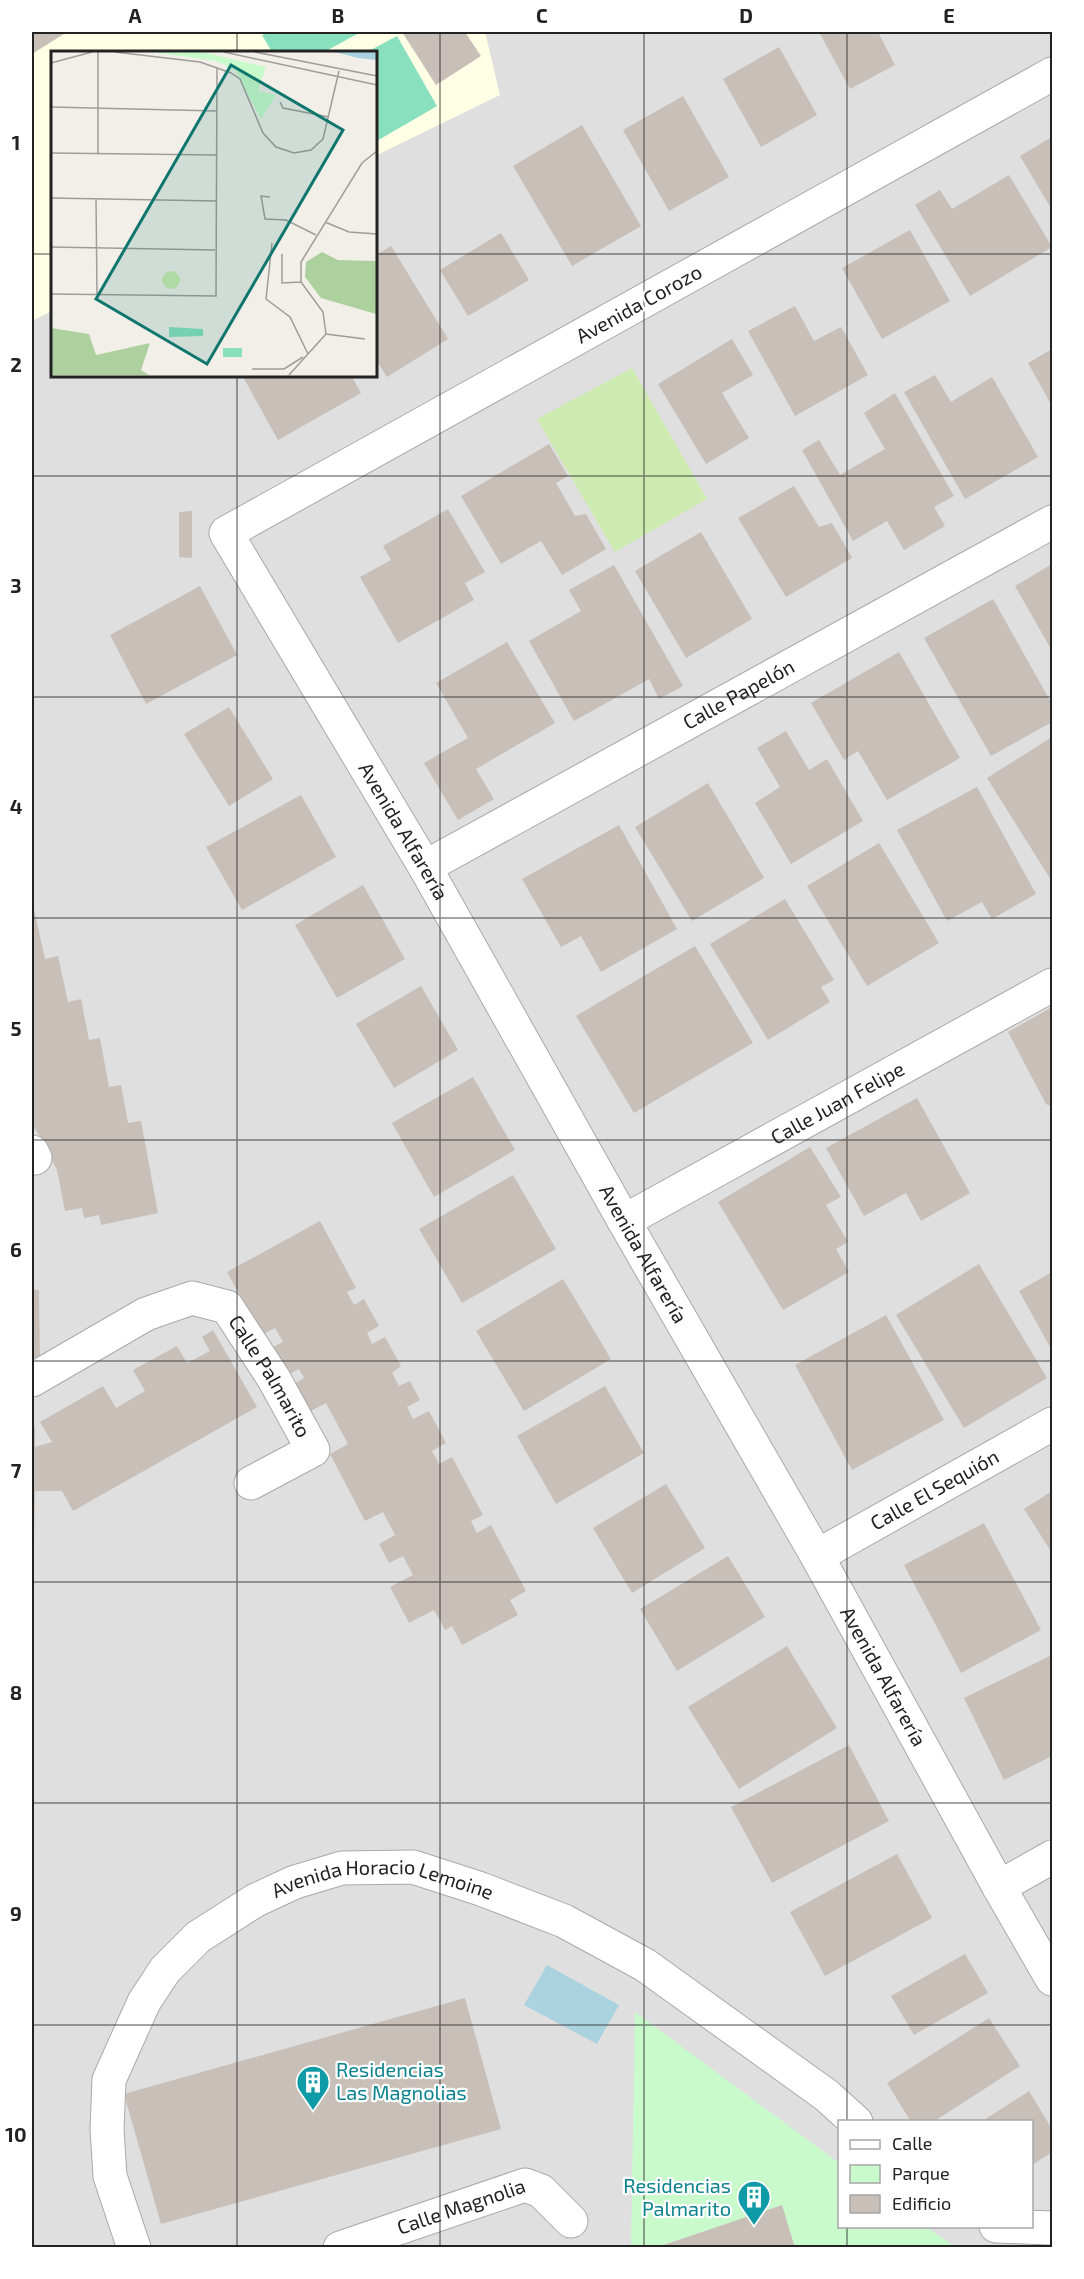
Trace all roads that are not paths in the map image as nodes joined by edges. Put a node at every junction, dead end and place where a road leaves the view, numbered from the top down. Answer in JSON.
{"nodes":[{"id":1,"x":1053,"y":74,"type":"edge"},
{"id":2,"x":1053,"y":522,"type":"edge"},
{"id":3,"x":226,"y":533,"type":"joint"},
{"id":4,"x":425,"y":867,"type":"junction"},
{"id":5,"x":1053,"y":985,"type":"edge"},
{"id":6,"x":624,"y":1221,"type":"junction"},
{"id":7,"x":32,"y":1380,"type":"edge"},
{"id":8,"x":1053,"y":1424,"type":"edge"},
{"id":9,"x":251,"y":1483,"type":"dead end"},
{"id":10,"x":817,"y":1556,"type":"junction"},
{"id":11,"x":1053,"y":1857,"type":"edge"},
{"id":12,"x":999,"y":1887,"type":"junction"},
{"id":13,"x":1053,"y":1979,"type":"edge"},
{"id":14,"x":855,"y":2120,"type":"edge"},
{"id":15,"x":571,"y":2221,"type":"dead end"},
{"id":16,"x":1033,"y":2227,"type":"edge"},
{"id":17,"x":1053,"y":2228,"type":"edge"},
{"id":18,"x":134,"y":2247,"type":"edge"},
{"id":19,"x":340,"y":2247,"type":"edge"}],
"edges":[{"from":1,"to":3,"type":"street","name":"Avenida Corozo"},
{"from":2,"to":4,"type":"street","name":"Calle Papelón"},
{"from":3,"to":4,"type":"street","name":"Avenida Alfarería"},
{"from":4,"to":6,"type":"street","name":"Avenida Alfarería"},
{"from":5,"to":6,"type":"street","name":"Calle Juan Felipe"},
{"from":6,"to":10,"type":"street","name":"Avenida Alfarería"},
{"from":7,"to":9,"type":"street","name":"Calle Palmarito"},
{"from":8,"to":10,"type":"street","name":"Calle El Sequión"},
{"from":10,"to":12,"type":"street","name":"Avenida Alfarería"},
{"from":11,"to":12,"type":"street"},
{"from":12,"to":13,"type":"street","name":"Avenida Alfarería"},
{"from":14,"to":18,"type":"street","name":"Avenida Horacio Lemoine"},
{"from":15,"to":19,"type":"street","name":"Calle Magnolia"},
{"from":16,"to":17,"type":"street"}]}
